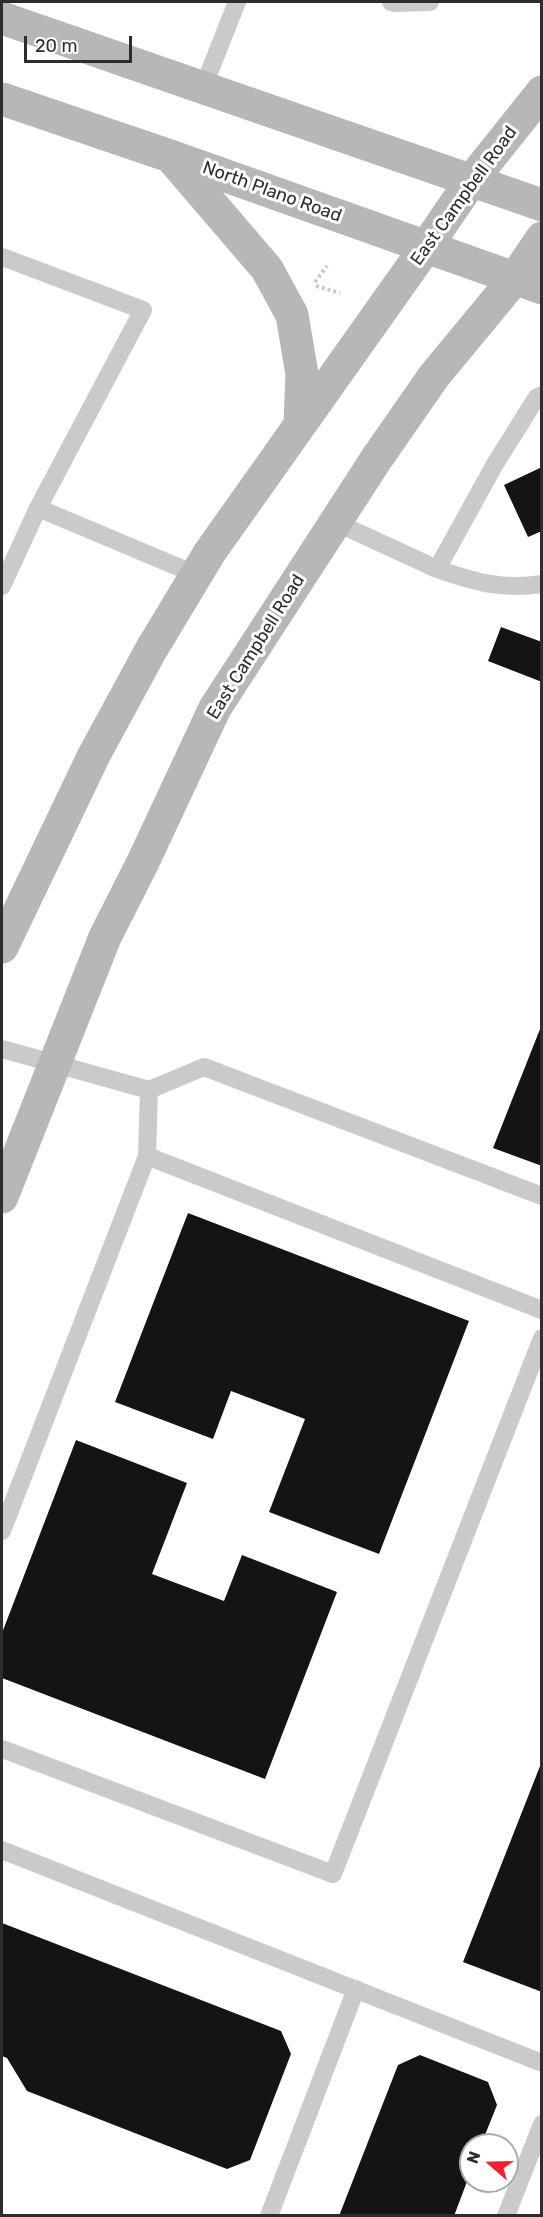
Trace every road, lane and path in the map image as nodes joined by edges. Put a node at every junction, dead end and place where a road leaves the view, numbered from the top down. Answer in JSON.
{"nodes":[{"id":1,"x":237,"y":2,"type":"edge"},
{"id":2,"x":391,"y":2,"type":"edge"},
{"id":3,"x":430,"y":2,"type":"edge"},
{"id":4,"x":2,"y":18,"type":"edge"},
{"id":5,"x":203,"y":88,"type":"junction"},
{"id":6,"x":542,"y":93,"type":"edge"},
{"id":7,"x":2,"y":99,"type":"edge"},
{"id":8,"x":170,"y":156,"type":"junction"},
{"id":9,"x":471,"y":181,"type":"junction"},
{"id":10,"x":542,"y":205,"type":"edge"},
{"id":11,"x":542,"y":238,"type":"edge"},
{"id":12,"x":426,"y":247,"type":"junction"},
{"id":13,"x":2,"y":256,"type":"edge"},
{"id":14,"x":327,"y":266,"type":"dead end"},
{"id":15,"x":528,"y":283,"type":"edge"},
{"id":16,"x":340,"y":293,"type":"dead end"},
{"id":17,"x":542,"y":395,"type":"edge"},
{"id":18,"x":300,"y":424,"type":"junction"},
{"id":19,"x":38,"y":508,"type":"junction"},
{"id":20,"x":335,"y":522,"type":"junction"},
{"id":21,"x":437,"y":569,"type":"junction"},
{"id":22,"x":197,"y":575,"type":"junction"},
{"id":23,"x":542,"y":584,"type":"edge"},
{"id":24,"x":2,"y":586,"type":"edge"},
{"id":25,"x":2,"y":947,"type":"edge"},
{"id":26,"x":2,"y":1049,"type":"edge"},
{"id":27,"x":55,"y":1063,"type":"junction"},
{"id":28,"x":149,"y":1090,"type":"junction"},
{"id":29,"x":147,"y":1156,"type":"junction"},
{"id":30,"x":542,"y":1196,"type":"edge"},
{"id":31,"x":2,"y":1197,"type":"edge"},
{"id":32,"x":542,"y":1310,"type":"edge"},
{"id":33,"x":542,"y":1338,"type":"edge"},
{"id":34,"x":2,"y":1531,"type":"edge"},
{"id":35,"x":2,"y":1749,"type":"edge"},
{"id":36,"x":2,"y":1850,"type":"edge"},
{"id":37,"x":356,"y":1989,"type":"junction"},
{"id":38,"x":542,"y":2063,"type":"edge"},
{"id":39,"x":542,"y":2124,"type":"edge"},
{"id":40,"x":269,"y":2216,"type":"edge"},
{"id":41,"x":506,"y":2216,"type":"edge"}],
"edges":[{"from":1,"to":5,"type":"lane"},
{"from":2,"to":3,"type":"lane"},
{"from":4,"to":5,"type":"main road"},
{"from":5,"to":9,"type":"main road"},
{"from":6,"to":9,"type":"main road","name":"East Campbell Road"},
{"from":7,"to":8,"type":"main road","name":"North Plano Road"},
{"from":8,"to":12,"type":"main road","name":"North Plano Road"},
{"from":8,"to":18,"type":"main road"},
{"from":9,"to":10,"type":"main road"},
{"from":9,"to":12,"type":"main road","name":"East Campbell Road"},
{"from":11,"to":15,"type":"main road","name":"East Campbell Road"},
{"from":12,"to":15,"type":"main road","name":"North Plano Road"},
{"from":12,"to":18,"type":"main road","name":"East Campbell Road"},
{"from":13,"to":19,"type":"lane"},
{"from":14,"to":16,"type":"path"},
{"from":15,"to":20,"type":"main road","name":"East Campbell Road"},
{"from":17,"to":21,"type":"lane"},
{"from":18,"to":22,"type":"main road","name":"East Campbell Road"},
{"from":19,"to":22,"type":"lane"},
{"from":19,"to":24,"type":"lane"},
{"from":20,"to":21,"type":"lane"},
{"from":20,"to":27,"type":"main road","name":"East Campbell Road"},
{"from":21,"to":23,"type":"lane"},
{"from":22,"to":25,"type":"main road","name":"East Campbell Road"},
{"from":26,"to":27,"type":"lane"},
{"from":27,"to":28,"type":"lane"},
{"from":27,"to":31,"type":"main road","name":"East Campbell Road"},
{"from":28,"to":29,"type":"lane"},
{"from":28,"to":30,"type":"lane"},
{"from":29,"to":32,"type":"lane"},
{"from":29,"to":34,"type":"lane"},
{"from":33,"to":35,"type":"lane"},
{"from":36,"to":37,"type":"lane"},
{"from":37,"to":38,"type":"lane"},
{"from":37,"to":40,"type":"lane"},
{"from":39,"to":41,"type":"lane"}]}
